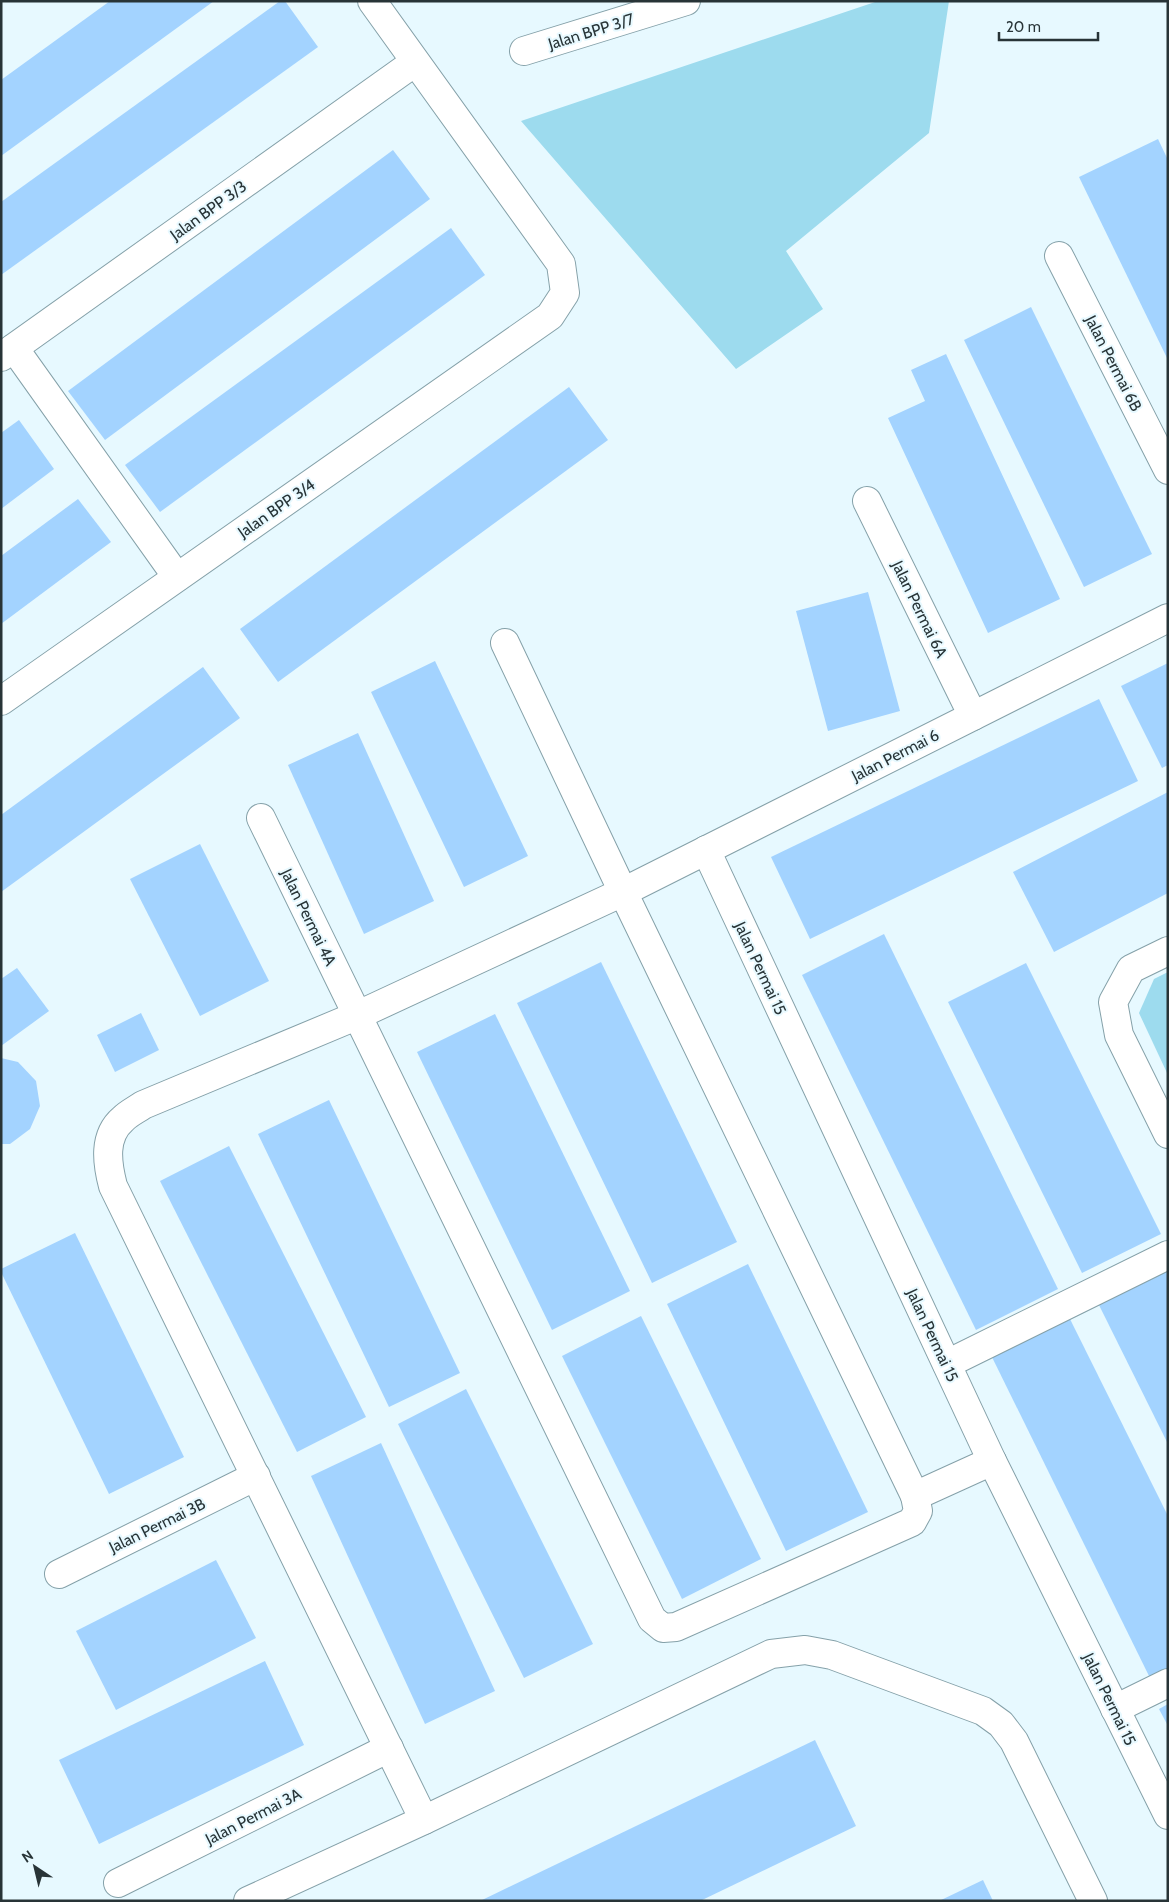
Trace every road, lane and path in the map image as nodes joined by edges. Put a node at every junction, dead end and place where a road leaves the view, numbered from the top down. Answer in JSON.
{"nodes":[{"id":1,"x":372,"y":1,"type":"edge"},
{"id":2,"x":686,"y":1,"type":"edge"},
{"id":3,"x":524,"y":52,"type":"dead end"},
{"id":4,"x":415,"y":62,"type":"junction"},
{"id":5,"x":1060,"y":256,"type":"dead end"},
{"id":6,"x":8,"y":353,"type":"edge"},
{"id":7,"x":1168,"y":470,"type":"edge"},
{"id":8,"x":867,"y":501,"type":"dead end"},
{"id":9,"x":177,"y":577,"type":"junction"},
{"id":10,"x":1168,"y":618,"type":"edge"},
{"id":11,"x":505,"y":643,"type":"dead end"},
{"id":12,"x":1,"y":700,"type":"edge"},
{"id":13,"x":973,"y":716,"type":"junction"},
{"id":14,"x":261,"y":818,"type":"dead end"},
{"id":15,"x":706,"y":850,"type":"junction"},
{"id":16,"x":623,"y":892,"type":"junction"},
{"id":17,"x":1168,"y":950,"type":"edge"},
{"id":18,"x":356,"y":1016,"type":"junction"},
{"id":19,"x":1168,"y":1134,"type":"edge"},
{"id":20,"x":1168,"y":1254,"type":"edge"},
{"id":21,"x":947,"y":1364,"type":"junction"},
{"id":22,"x":992,"y":1461,"type":"junction"},
{"id":23,"x":256,"y":1476,"type":"junction"},
{"id":24,"x":915,"y":1496,"type":"junction"},
{"id":25,"x":59,"y":1574,"type":"dead end"},
{"id":26,"x":1168,"y":1683,"type":"edge"},
{"id":27,"x":1116,"y":1710,"type":"junction"},
{"id":28,"x":389,"y":1748,"type":"junction"},
{"id":29,"x":1168,"y":1815,"type":"edge"},
{"id":30,"x":424,"y":1820,"type":"junction"},
{"id":31,"x":118,"y":1883,"type":"dead end"},
{"id":32,"x":248,"y":1901,"type":"edge"},
{"id":33,"x":1093,"y":1901,"type":"edge"}],
"edges":[{"from":1,"to":4,"type":"street"},
{"from":2,"to":3,"type":"street","name":"Jalan BPP 3/7"},
{"from":4,"to":6,"type":"street","name":"Jalan BPP 3/3"},
{"from":4,"to":9,"type":"street","name":"Jalan BPP 3/4"},
{"from":5,"to":7,"type":"street","name":"Jalan Permai 6B"},
{"from":6,"to":9,"type":"street"},
{"from":8,"to":13,"type":"street","name":"Jalan Permai 6A"},
{"from":9,"to":12,"type":"street","name":"Jalan BPP 3/4"},
{"from":10,"to":13,"type":"street","name":"Jalan Permai 6"},
{"from":11,"to":16,"type":"street"},
{"from":13,"to":15,"type":"street","name":"Jalan Permai 6"},
{"from":14,"to":18,"type":"street","name":"Jalan Permai 4A"},
{"from":15,"to":16,"type":"street","name":"Jalan Permai 6"},
{"from":15,"to":21,"type":"street","name":"Jalan Permai 15"},
{"from":16,"to":18,"type":"street","name":"Jalan Permai 6"},
{"from":16,"to":24,"type":"street"},
{"from":17,"to":19,"type":"street"},
{"from":18,"to":23,"type":"street","name":"Jalan Permai 6"},
{"from":18,"to":24,"type":"street","name":"Jalan Permai 4A"},
{"from":20,"to":21,"type":"street"},
{"from":21,"to":22,"type":"street","name":"Jalan Permai 15"},
{"from":22,"to":24,"type":"street"},
{"from":22,"to":27,"type":"street","name":"Jalan Permai 15"},
{"from":23,"to":25,"type":"street","name":"Jalan Permai 3B"},
{"from":23,"to":28,"type":"street","name":"Jalan Permai 6"},
{"from":26,"to":27,"type":"street"},
{"from":27,"to":29,"type":"street","name":"Jalan Permai 15"},
{"from":28,"to":30,"type":"street","name":"Jalan Permai 6"},
{"from":28,"to":31,"type":"street","name":"Jalan Permai 3A"},
{"from":30,"to":32,"type":"street"},
{"from":30,"to":33,"type":"street"}]}
